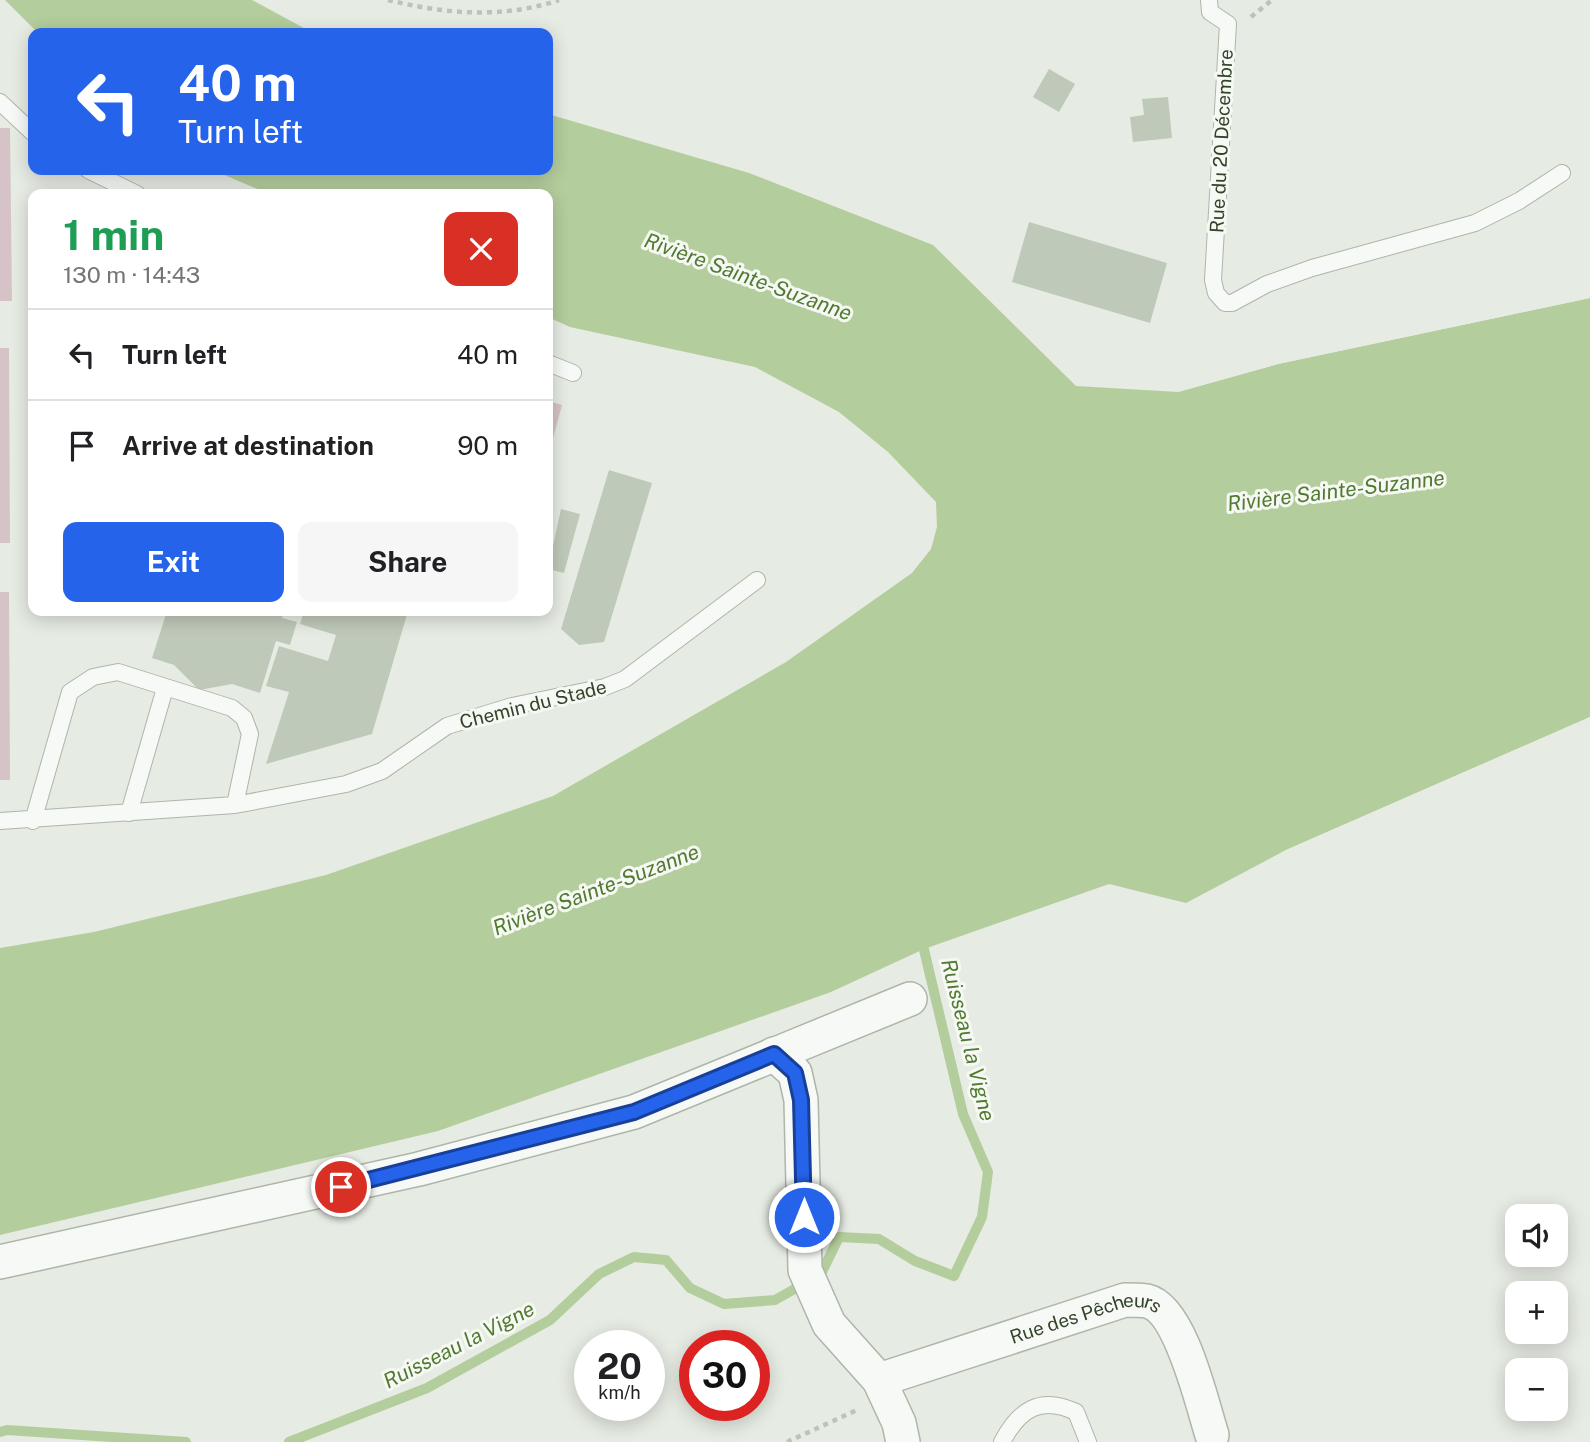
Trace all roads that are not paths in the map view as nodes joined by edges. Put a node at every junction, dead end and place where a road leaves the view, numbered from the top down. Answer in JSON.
{"nodes":[{"id":1,"x":1210,"y":6,"type":"edge"},
{"id":2,"x":0,"y":102,"type":"edge"},
{"id":3,"x":28,"y":128,"type":"edge"},
{"id":4,"x":1562,"y":173,"type":"dead end"},
{"id":5,"x":98,"y":175,"type":"edge"},
{"id":6,"x":127,"y":189,"type":"edge"},
{"id":7,"x":553,"y":365,"type":"edge"},
{"id":8,"x":573,"y":373,"type":"dead end"},
{"id":9,"x":757,"y":580,"type":"dead end"},
{"id":10,"x":165,"y":688,"type":"junction"},
{"id":11,"x":235,"y":806,"type":"junction"},
{"id":12,"x":129,"y":813,"type":"junction"},
{"id":13,"x":0,"y":821,"type":"edge"},
{"id":14,"x":33,"y":821,"type":"junction"},
{"id":15,"x":910,"y":999,"type":"dead end"},
{"id":16,"x":774,"y":1054,"type":"junction"},
{"id":17,"x":0,"y":1262,"type":"edge"},
{"id":18,"x":882,"y":1387,"type":"junction"},
{"id":19,"x":1212,"y":1434,"type":"dead end"},
{"id":20,"x":903,"y":1442,"type":"edge"},
{"id":21,"x":1002,"y":1442,"type":"edge"},
{"id":22,"x":1088,"y":1442,"type":"edge"}],
"edges":[{"from":1,"to":4,"type":"lane","name":"Rue du 20 Décembre"},
{"from":2,"to":3,"type":"lane"},
{"from":5,"to":6,"type":"lane"},
{"from":7,"to":8,"type":"lane"},
{"from":9,"to":11,"type":"lane","name":"Chemin du Stade"},
{"from":10,"to":11,"type":"lane"},
{"from":10,"to":12,"type":"lane"},
{"from":10,"to":14,"type":"lane"},
{"from":11,"to":12,"type":"lane","name":"Chemin du Stade"},
{"from":12,"to":14,"type":"lane","name":"Chemin du Stade"},
{"from":13,"to":14,"type":"lane","name":"Chemin du Stade"},
{"from":15,"to":16,"type":"street"},
{"from":16,"to":17,"type":"street"},
{"from":16,"to":18,"type":"street"},
{"from":18,"to":19,"type":"street","name":"Rue des Pêcheurs"},
{"from":18,"to":20,"type":"street"},
{"from":21,"to":22,"type":"lane"}]}
